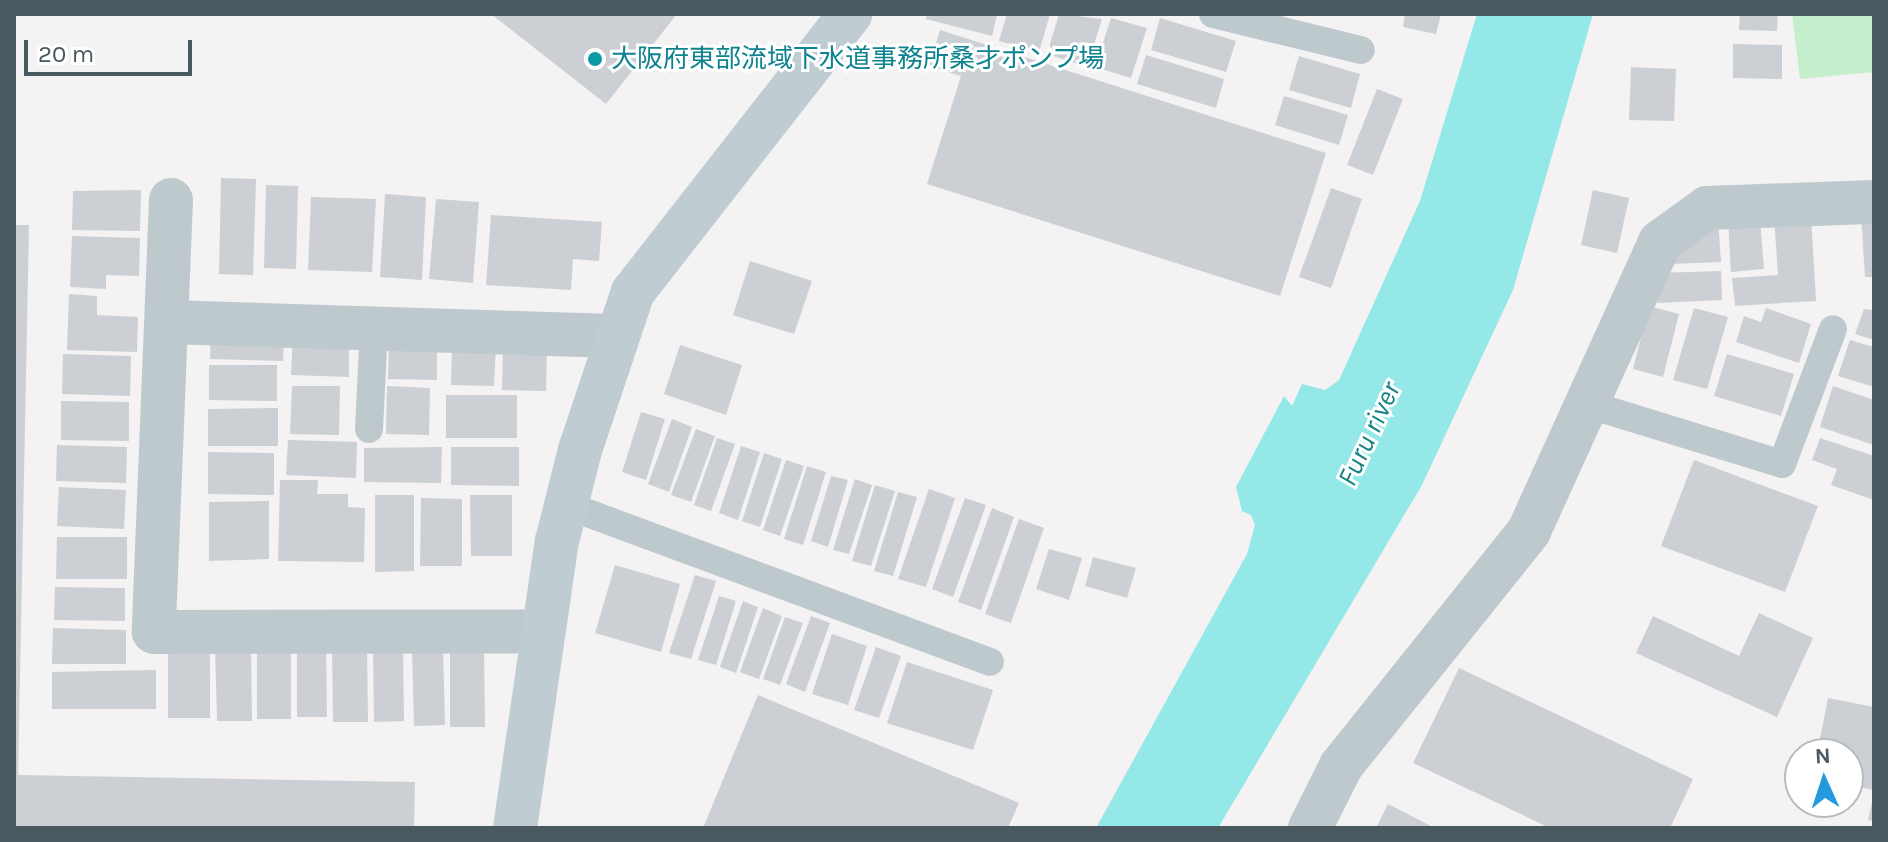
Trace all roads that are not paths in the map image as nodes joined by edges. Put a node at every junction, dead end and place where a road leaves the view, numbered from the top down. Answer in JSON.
{"nodes":[{"id":1,"x":850,"y":14,"type":"edge"},
{"id":2,"x":1213,"y":14,"type":"edge"},
{"id":3,"x":1361,"y":50,"type":"dead end"},
{"id":4,"x":171,"y":200,"type":"dead end"},
{"id":5,"x":1874,"y":202,"type":"edge"},
{"id":6,"x":167,"y":322,"type":"junction"},
{"id":7,"x":374,"y":328,"type":"junction"},
{"id":8,"x":1833,"y":329,"type":"dead end"},
{"id":9,"x":615,"y":336,"type":"junction"},
{"id":10,"x":1587,"y":404,"type":"junction"},
{"id":11,"x":369,"y":429,"type":"dead end"},
{"id":12,"x":566,"y":505,"type":"junction"},
{"id":13,"x":543,"y":631,"type":"junction"},
{"id":14,"x":990,"y":662,"type":"dead end"},
{"id":15,"x":515,"y":828,"type":"edge"},
{"id":16,"x":1310,"y":828,"type":"edge"}],
"edges":[{"from":1,"to":9,"type":"street"},
{"from":2,"to":3,"type":"lane"},
{"from":4,"to":6,"type":"street"},
{"from":5,"to":10,"type":"street"},
{"from":6,"to":7,"type":"street"},
{"from":6,"to":13,"type":"street"},
{"from":7,"to":9,"type":"street"},
{"from":7,"to":11,"type":"lane"},
{"from":8,"to":10,"type":"lane"},
{"from":9,"to":12,"type":"street"},
{"from":10,"to":16,"type":"street"},
{"from":12,"to":13,"type":"street"},
{"from":12,"to":14,"type":"lane"},
{"from":13,"to":15,"type":"street"}]}
